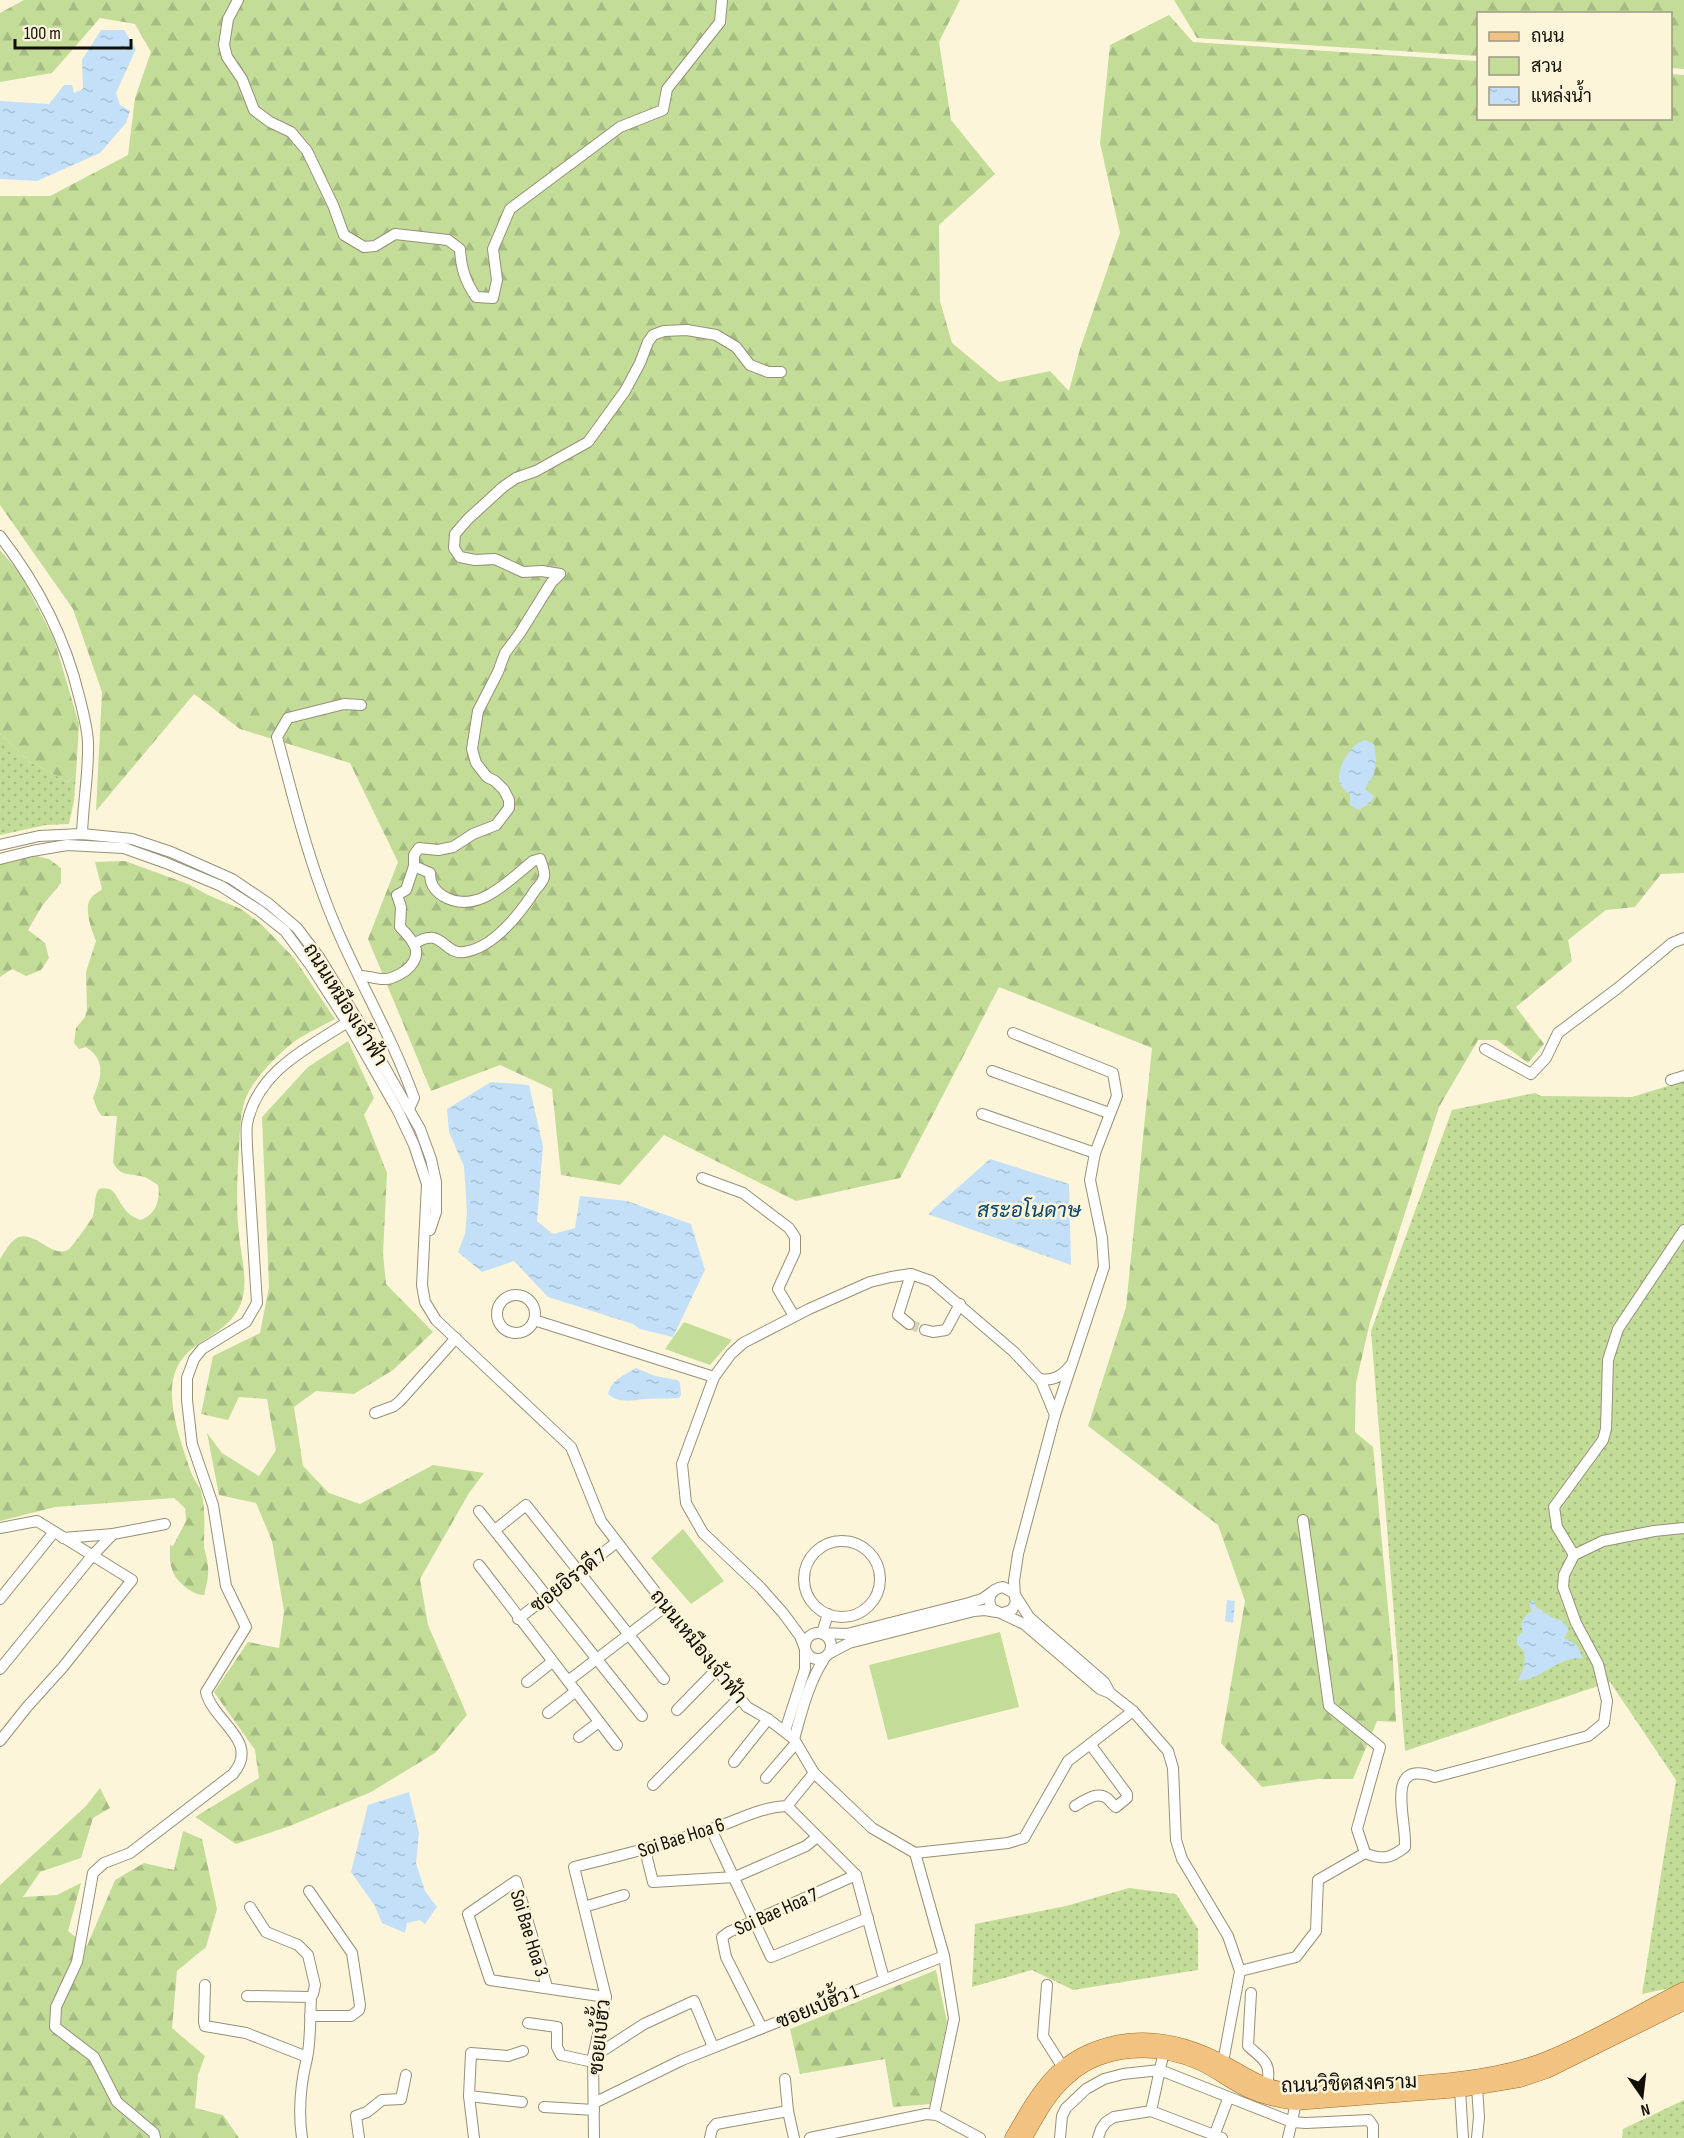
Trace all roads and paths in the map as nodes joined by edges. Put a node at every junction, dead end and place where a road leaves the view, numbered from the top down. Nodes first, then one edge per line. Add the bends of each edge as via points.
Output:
1 (238, 0) edge
2 (722, 0) edge
3 (782, 372) dead end
4 (0, 536) edge
5 (361, 705) dead end
6 (82, 834) junction
7 (0, 845) edge
8 (0, 859) edge
9 (414, 866) junction
10 (1684, 938) edge
11 (414, 944) junction
12 (359, 976) junction
13 (357, 1019) junction
14 (346, 1023) junction
15 (1012, 1033) dead end
16 (1485, 1049) dead end
17 (992, 1071) dead end
18 (1684, 1076) edge
19 (1671, 1080) dead end
20 (409, 1109) junction
21 (1109, 1113) junction
22 (982, 1114) dead end
23 (1095, 1153) junction
24 (702, 1178) dead end
25 (1684, 1230) edge
26 (424, 1250) junction
27 (911, 1274) junction
28 (960, 1304) junction
29 (794, 1316) junction
30 (534, 1320) dead end
31 (909, 1324) dead end
32 (925, 1330) tunnel mouth
33 (456, 1338) junction
34 (1071, 1365) junction
35 (714, 1377) junction
36 (1039, 1379) junction
37 (375, 1413) dead end
38 (1055, 1415) junction
39 (479, 1511) dead end
40 (1304, 1520) dead end
41 (165, 1524) dead end
42 (0, 1528) edge
43 (1684, 1528) edge
44 (495, 1530) junction
45 (113, 1534) junction
46 (59, 1535) junction
47 (617, 1542) junction
48 (1574, 1555) junction
49 (92, 1556) junction
50 (479, 1565) dead end
51 (579, 1572) junction
52 (994, 1590) junction
53 (1015, 1595) junction
54 (547, 1596) junction
55 (0, 1599) edge
56 (666, 1606) junction
57 (1001, 1613) junction
58 (828, 1614) junction
59 (518, 1618) junction
60 (822, 1634) junction
61 (629, 1635) junction
62 (805, 1649) junction
63 (827, 1656) junction
64 (597, 1659) junction
65 (552, 1662) junction
66 (0, 1669) edge
67 (717, 1669) junction
68 (664, 1679) dead end
69 (568, 1681) junction
70 (527, 1682) dead end
71 (576, 1691) junction
72 (1110, 1693) junction
73 (739, 1698) junction
74 (677, 1710) dead end
75 (1133, 1711) junction
76 (548, 1713) dead end
77 (642, 1716) dead end
78 (768, 1719) junction
79 (599, 1722) junction
80 (579, 1737) dead end
81 (792, 1738) junction
82 (0, 1741) edge
83 (1090, 1744) junction
84 (617, 1745) dead end
85 (734, 1762) dead end
86 (814, 1773) junction
87 (766, 1778) dead end
88 (653, 1785) dead end
89 (787, 1806) junction
90 (1075, 1806) dead end
91 (711, 1829) junction
92 (817, 1837) junction
93 (645, 1850) junction
94 (915, 1853) junction
95 (1365, 1853) junction
96 (574, 1867) joint
97 (856, 1875) junction
98 (735, 1877) junction
99 (309, 1891) dead end
100 (624, 1895) dead end
101 (250, 1907) dead end
102 (584, 1907) junction
103 (868, 1918) junction
104 (755, 1922) junction
105 (944, 1956) junction
106 (1240, 1971) junction
107 (884, 1979) junction
108 (205, 1985) dead end
109 (1047, 1985) dead end
110 (547, 1987) junction
111 (1684, 1989) edge
112 (1251, 1993) dead end
113 (247, 1996) dead end
114 (311, 1997) junction
115 (606, 1997) junction
116 (1684, 2003) edge
117 (310, 2016) junction
118 (528, 2024) dead end
119 (762, 2028) junction
120 (713, 2047) junction
121 (1164, 2050) junction
122 (523, 2051) dead end
123 (307, 2058) junction
124 (593, 2059) junction
125 (1062, 2066) junction
126 (1220, 2067) junction
127 (1160, 2070) junction
128 (406, 2075) dead end
129 (785, 2079) dead end
130 (1267, 2085) junction
131 (1477, 2087) junction
132 (1460, 2090) junction
133 (469, 2096) junction
134 (1228, 2098) junction
135 (522, 2102) dead end
136 (1296, 2103) junction
137 (544, 2107) dead end
138 (594, 2107) junction
139 (788, 2111) junction
140 (1151, 2111) junction
141 (934, 2114) junction
142 (1292, 2122) junction
143 (1218, 2137) edge
144 (155, 2138) edge
145 (302, 2138) edge
146 (358, 2138) edge
147 (474, 2138) edge
148 (594, 2138) edge
149 (710, 2138) edge
150 (794, 2138) edge
151 (810, 2138) edge
152 (980, 2138) edge
153 (1012, 2138) edge
154 (1025, 2138) edge
155 (1060, 2138) edge
156 (1098, 2138) edge
157 (1288, 2138) edge
158 (1373, 2138) edge
159 (1463, 2138) edge
160 (1477, 2138) edge

1 - 2 street via 228,19 224,45 227,57 242,79 254,110 291,132 307,151 345,235 364,247 375,246 395,234 448,240 460,249 461,266 476,297 493,298 497,280 493,249 510,209 620,127 663,110 667,89 720,22
3 - 9 street via 750,365 736,347 716,335 687,330 654,335 625,391 588,442 516,478 455,534 454,548 460,557 495,559 523,572 560,574 505,653 478,711 472,749 476,763 504,790 508,808 496,825 453,847 419,848
4 - 6 street via 45,606 71,665 88,739
5 - 12 street via 344,704 288,718 277,737 323,895
6 - 7 street, ถนนเหมืองเจ้าฟ้า via 39,836
6 - 13 street, ถนนเหมืองเจ้าฟ้า via 132,838 232,879 297,928 320,957
8 - 14 street, ถนนเหมืองเจ้าฟ้า via 67,845 124,848 221,886 285,932
9 - 11 street via 406,890 397,895 400,927
9 - 11 street via 430,873 435,890 458,903 495,893 533,861 540,859 544,877 518,915 477,948 453,951 431,937
10 - 16 street via 1672,943 1558,1033 1546,1058 1531,1074
11 - 12 street via 414,963 397,976 383,980
12 - 20 street via 404,1071 414,1098
13 - 14 street
13 - 20 street, ถนนเหมืองเจ้าฟ้า
14 - 26 street, ถนนเหมืองเจ้าฟ้า via 398,1111 428,1184
14 - 144 street via 283,1064 258,1096 248,1124 247,1147 257,1303 246,1322 202,1349 187,1378 192,1444 213,1505 226,1586 246,1627 206,1692 242,1746 242,1761 233,1774 140,1846 104,1863 93,1873 77,1962 56,2007 55,2027 94,2057 117,2102
15 - 21 street via 1113,1073 1117,1096
17 - 21 street
18 - 19 street
20 - 26 street, ถนนเหมืองเจ้าฟ้า via 420,1129 436,1182 435,1212
21 - 23 street
22 - 23 street
23 - 34 street via 1090,1180 1104,1267
24 - 29 street via 743,1193 795,1237 795,1252 778,1289
25 - 48 street via 1618,1329 1608,1360 1603,1440 1554,1507 1557,1527
26 - 33 street, ถนนเหมืองเจ้าฟ้า via 425,1302 436,1320
27 - 28 street via 931,1281
27 - 29 street via 870,1282
27 - 31 street via 897,1315
28 - 32 street via 946,1330
28 - 36 street
29 - 35 street via 743,1343
30 - 35 street
33 - 37 street via 400,1401
33 - 47 street, ถนนเหมืองเจ้าฟ้า via 571,1447 601,1521
34 - 36 street via 1057,1378
34 - 38 street
35 - 62 street via 682,1464 686,1503 703,1533 783,1613
36 - 38 street
38 - 53 street via 1022,1535 1015,1569
39 - 44 street
40 - 95 street via 1329,1706 1380,1747 1357,1829
41 - 45 street
42 - 46 street via 37,1521
43 - 48 street via 1603,1541
44 - 51 street via 526,1504
44 - 54 street
45 - 46 street
45 - 49 street
46 - 49 street
46 - 55 street
47 - 51 street, ซอยอิรวดี 7
47 - 56 street, ถนนเหมืองเจ้าฟ้า
48 - 95 street via 1563,1587 1576,1623 1598,1664 1607,1701 1604,1723 1588,1736 1436,1777 1414,1772 1401,1786 1405,1847 1379,1859
49 - 66 street
49 - 82 street via 132,1580
50 - 59 street
51 - 54 street, ซอยอิรวดี 7
51 - 61 street
52 - 53 street via 1003,1587
52 - 57 street via 989,1601 992,1609
52 - 60 street via 969,1603 847,1634
53 - 57 street via 1014,1606
53 - 72 street via 1029,1617 1104,1682
54 - 59 street, ซอยอิรวดี 7
54 - 64 street
56 - 61 street
56 - 67 street, ถนนเหมืองเจ้าฟ้า
57 - 63 street via 974,1611 849,1642
57 - 72 street via 1024,1624 1100,1689
58 - 58 street via 817,1608 807,1593 806,1569 811,1558 825,1546 855,1544 876,1562 876,1594 856,1614
58 - 60 street
59 - 65 street
60 - 62 street via 810,1636
60 - 63 street via 830,1639
61 - 64 street
61 - 68 street
62 - 63 street via 811,1658
62 - 81 street
63 - 81 street via 815,1673
64 - 69 street
64 - 77 street
65 - 69 street
65 - 70 street
67 - 73 street, ถนนเหมืองเจ้าฟ้า
67 - 74 street
69 - 71 street
71 - 76 street
71 - 79 street
72 - 75 street
73 - 78 street, ถนนเหมืองเจ้าฟ้า
73 - 88 street
75 - 83 street
75 - 106 street via 1168,1751 1173,1768 1176,1840 1182,1859 1228,1936
78 - 81 street, ถนนเหมืองเจ้าฟ้า
78 - 85 street
79 - 80 street
79 - 84 street
81 - 86 street, ถนนเหมืองเจ้าฟ้า
81 - 87 street
83 - 90 street via 1127,1798 1116,1807 1097,1795
83 - 94 street via 1068,1761 1024,1838
86 - 89 street
86 - 94 street, ถนนเหมืองเจ้าฟ้า via 872,1828
89 - 91 street, Soi Bae Hoa 6 via 771,1807
89 - 92 street
91 - 93 street, Soi Bae Hoa 6
91 - 98 street
92 - 97 street
92 - 98 street via 806,1846
93 - 96 street, Soi Bae Hoa 6
93 - 98 street via 654,1882
94 - 105 street
95 - 106 street via 1318,1880 1316,1931 1296,1957
96 - 102 street, ซอยเบ้ฮั้ว
97 - 103 street
97 - 104 street, Soi Bae Hoa 7
98 - 104 street
99 - 117 street via 352,1953 360,2005 351,2016
100 - 102 street
101 - 114 street via 266,1932 298,1945 308,1955 315,1986
102 - 115 street, ซอยเบ้ฮั้ว
103 - 104 street via 771,1957
103 - 107 street
104 - 119 street, Soi Bae Hoa 7 via 722,1937 726,1957
105 - 107 street, ซอยเบ้ฮั้ว 1
105 - 141 street via 954,2019
106 - 126 street
107 - 119 street, ซอยเบ้ฮั้ว 1
108 - 123 street via 205,2026 246,2033
109 - 125 street via 1043,2036
110 - 110 street, Soi Bae Hoa 3 via 490,1980 468,1914 516,1881
110 - 115 street, Soi Bae Hoa 3
111 - 130 main road, ถนนวิชิตสงคราม via 1563,2052 1518,2068 1382,2085 1281,2089
112 - 130 street via 1248,2046 1266,2062 1270,2073
113 - 114 street
114 - 117 street
115 - 124 street, ซอยเบ้ฮั้ว
116 - 131 main road, ถนนวิชิตสงคราม via 1547,2071
117 - 123 street
118 - 124 street via 557,2027 561,2055
119 - 120 street, ซอยเบ้ฮั้ว 1
120 - 124 street via 694,2001 644,2024
120 - 138 street, ซอยเบ้ฮั้ว 1
121 - 126 main road, ถนนวิชิตสงคราม
121 - 127 street
121 - 154 main road, ถนนวิชิตสงคราม via 1112,2054 1069,2076 1040,2110
122 - 133 street via 508,2056 471,2053
123 - 145 street via 300,2084
124 - 138 street, ซอยเบ้ฮั้ว
125 - 126 main road, ถนนวิชิตสงคราม via 1102,2046 1164,2040 1181,2044
125 - 153 main road, ถนนวิชิตสงคราม via 1047,2082
126 - 130 main road, ถนนวิชิตสงคราม
126 - 136 main road, ถนนวิชิตสงคราม via 1251,2092
127 - 134 street
127 - 140 street
127 - 155 street via 1113,2076 1086,2089 1066,2108
128 - 146 street via 401,2099 382,2100 356,2116
129 - 139 street
131 - 132 main road, ถนนวิชิตสงคราม
131 - 160 street
132 - 136 main road, ถนนวิชิตสงคราม
132 - 159 street
133 - 135 street
133 - 147 street
134 - 142 street
134 - 143 street
136 - 142 street
137 - 138 street
138 - 148 street, ซอยเบ้ฮั้ว
139 - 149 street via 716,2124
139 - 150 street
140 - 143 street
140 - 156 street via 1114,2117 1106,2122
141 - 151 street
141 - 152 street
142 - 157 street
142 - 158 street via 1369,2120

